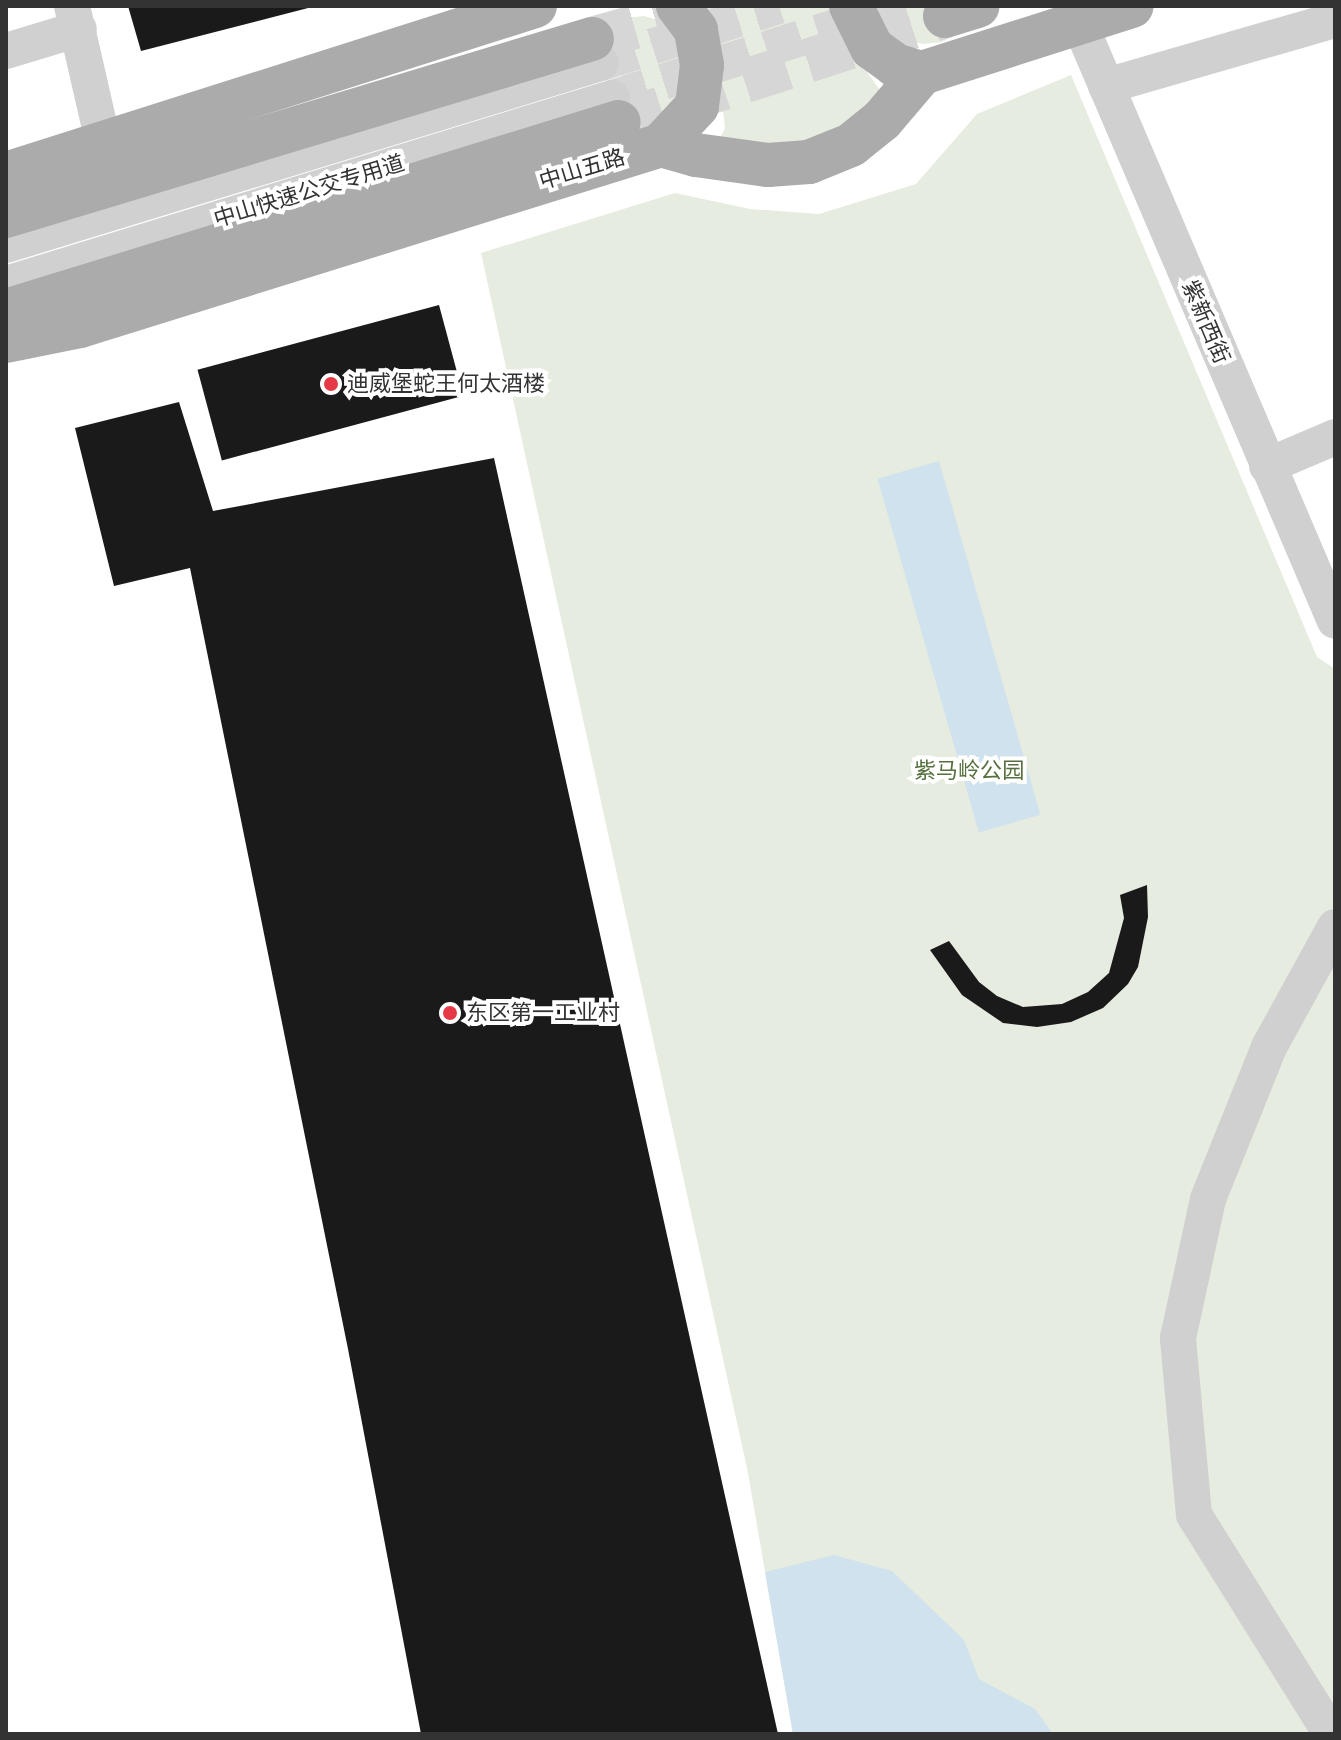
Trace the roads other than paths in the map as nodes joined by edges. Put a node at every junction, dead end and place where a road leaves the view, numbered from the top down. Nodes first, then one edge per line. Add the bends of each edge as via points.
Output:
1 (535, 6) edge
2 (678, 6) edge
3 (851, 6) edge
4 (1132, 6) edge
5 (75, 18) edge
6 (1335, 20) edge
7 (1079, 22) junction
8 (6, 51) edge
9 (596, 51) joint
10 (922, 73) junction
11 (1106, 86) junction
12 (616, 110) joint
13 (103, 141) junction
14 (661, 145) junction
15 (6, 174) edge
16 (6, 216) edge
17 (6, 245) edge
18 (6, 284) edge
19 (6, 311) edge
20 (6, 341) edge
21 (1335, 437) edge
22 (1267, 466) junction
23 (1335, 621) edge
24 (1335, 927) edge
25 (1331, 1734) edge

1 - 13 main road
2 - 14 main road via 696,30 702,65 697,106
3 - 10 main road via 872,48 895,65
4 - 7 main road
5 - 8 street
5 - 13 street
6 - 11 street
7 - 10 main road
7 - 11 street, 紫新西街
9 - 16 main road
9 - 17 street, 中山快速公交专用道
10 - 14 main road via 882,120 851,145 809,162 768,165
11 - 22 street, 紫新西街
12 - 18 street, 中山快速公交专用道
12 - 19 main road, 中山五路
13 - 15 main road
14 - 20 main road, 中山五路 via 80,326
21 - 22 street
22 - 23 street, 紫新西街
24 - 25 street via 1269,1047 1208,1199 1178,1338 1194,1515

